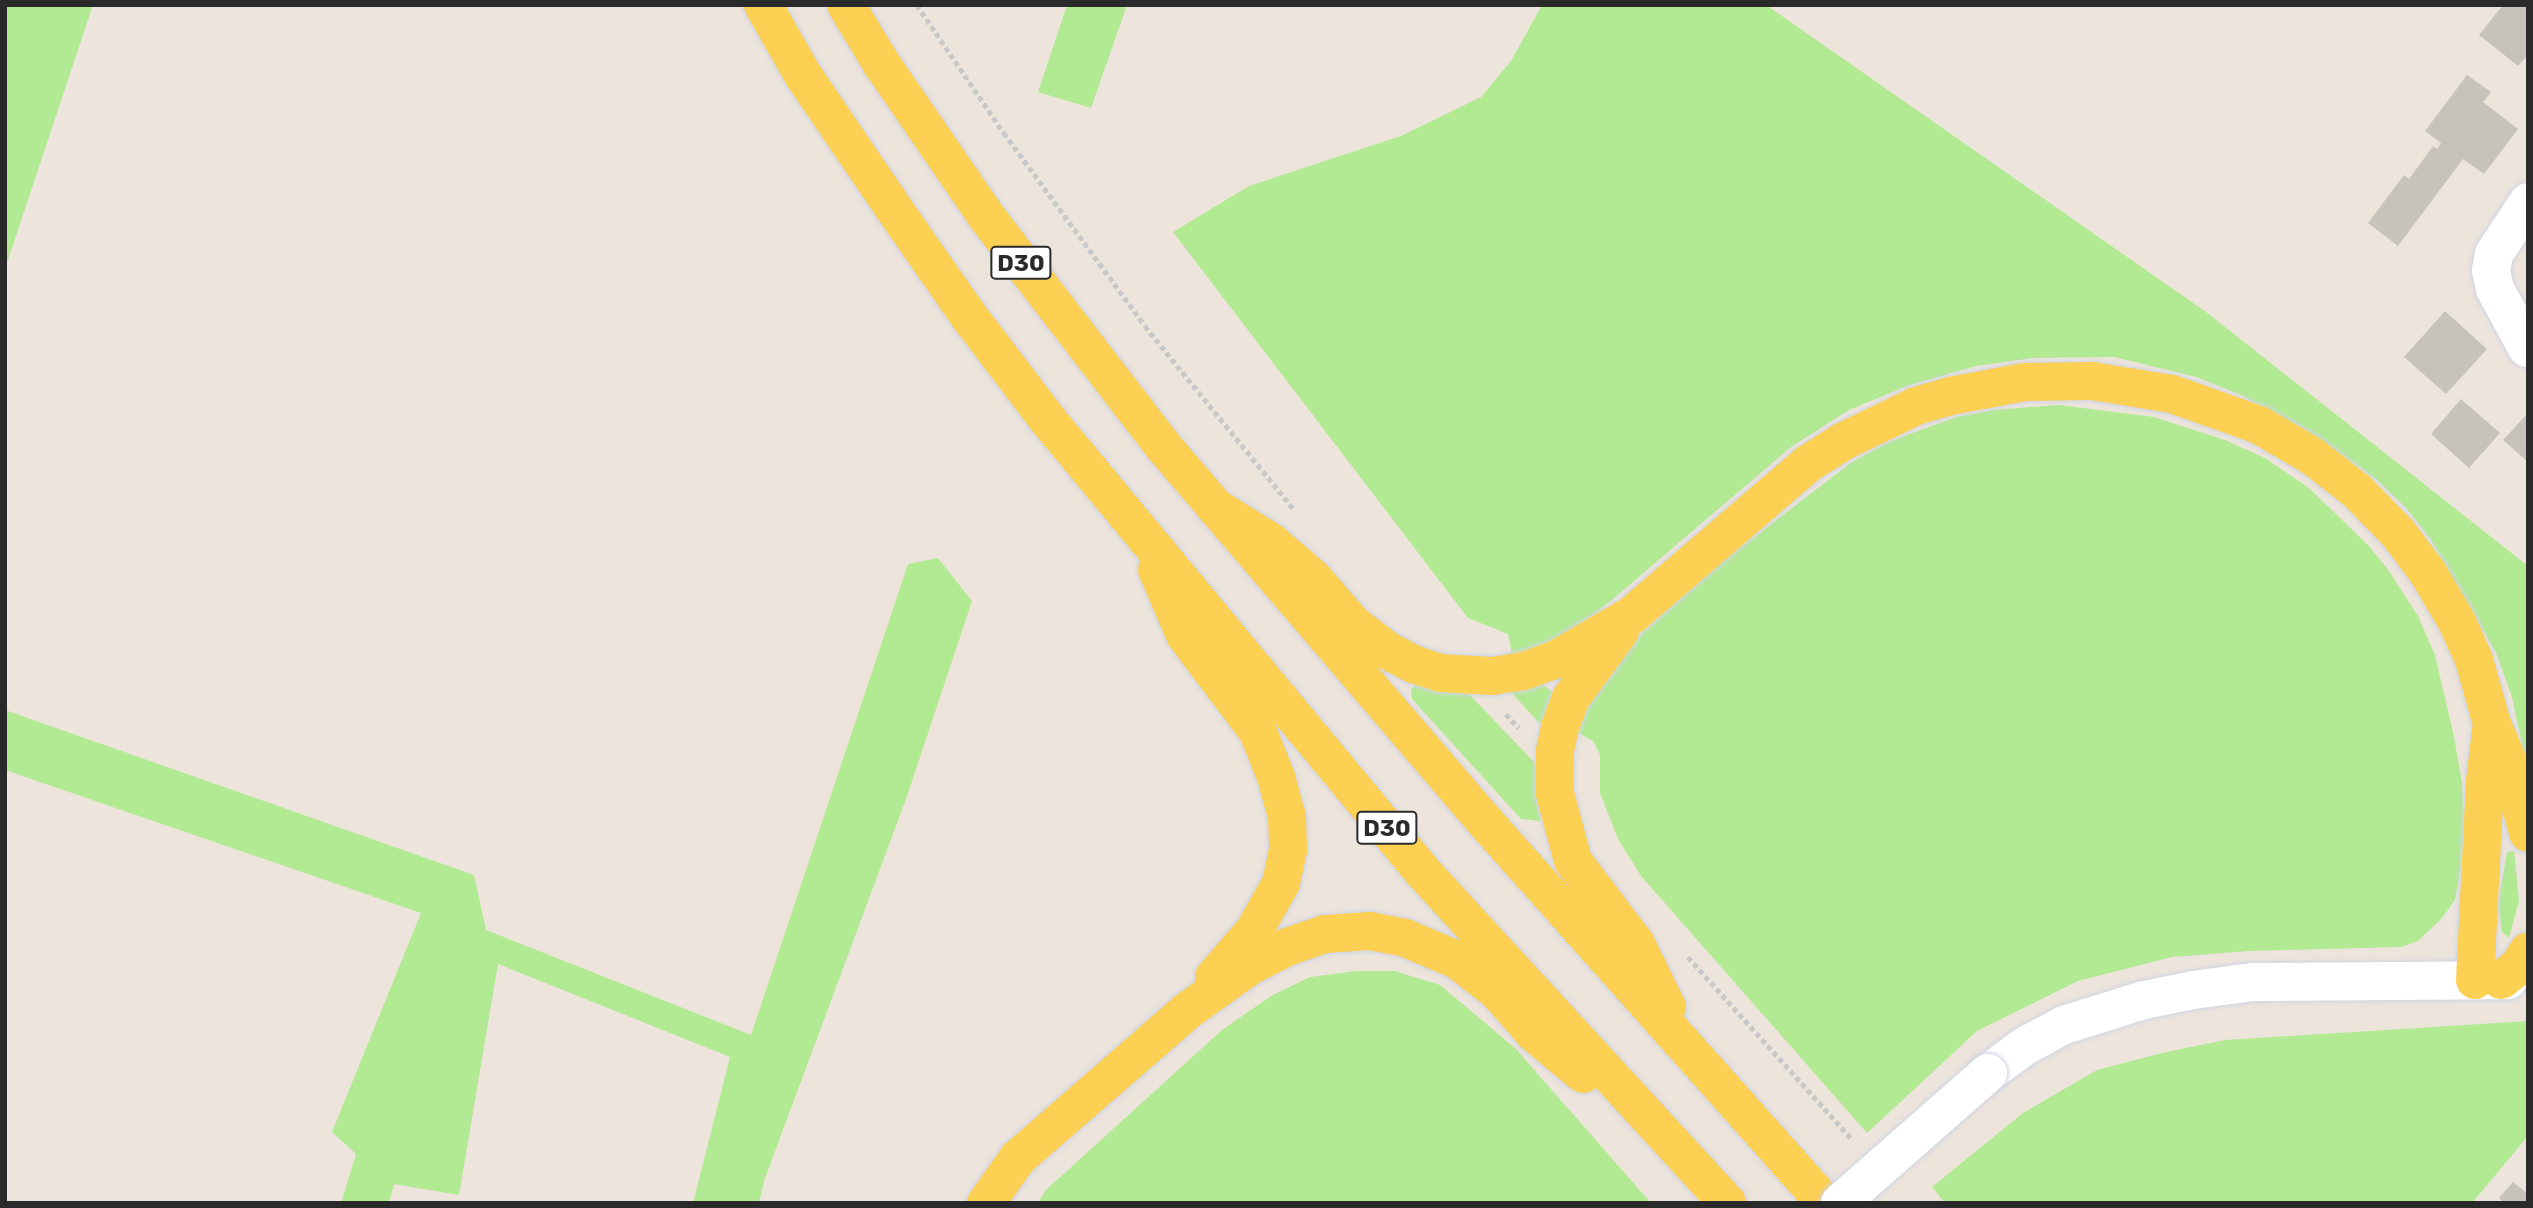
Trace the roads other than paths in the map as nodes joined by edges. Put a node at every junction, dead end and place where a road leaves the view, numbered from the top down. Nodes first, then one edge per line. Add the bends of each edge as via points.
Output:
1 (763, 5) edge
2 (846, 5) edge
3 (2528, 202) edge
4 (2527, 348) edge
5 (1215, 507) junction
6 (1146, 538) junction
7 (1632, 615) junction
8 (2492, 724) junction
9 (2528, 833) edge
10 (2528, 951) edge
11 (2501, 980) edge
12 (1187, 1011) junction
13 (1677, 1037) junction
14 (1640, 1105) junction
15 (986, 1203) edge
16 (1727, 1203) edge
17 (1825, 1203) edge
18 (1840, 1203) edge

1 - 6 main road, D30 via 803,75 968,315
2 - 5 main road, D30 via 989,220 1095,361
3 - 4 street via 2494,254 2491,270 2495,289
5 - 7 main road via 1271,542 1313,578 1353,624 1388,651 1441,673 1492,676 1524,671 1555,660
5 - 13 main road, D30
6 - 12 main road via 1185,635 1258,732 1287,817 1288,850 1271,901 1254,931
6 - 14 main road, D30 via 1423,872
7 - 8 main road via 1810,463 1880,422 1950,396 2025,382 2125,385 2172,394 2259,425 2312,456 2357,491 2413,553 2457,622 2474,660
7 - 13 main road via 1572,698 1555,751 1554,790 1573,861 1636,944 1658,985
8 - 9 main road via 2511,769
8 - 11 main road via 2485,781
10 - 11 main road via 2519,966
11 - 18 street, bridge via 2253,982 2144,1000 2064,1025 1987,1073
12 - 14 main road via 1250,966 1325,934 1370,931 1405,938 1468,968 1578,1071
12 - 15 main road via 1018,1158
13 - 17 main road, D30
14 - 16 main road, D30

